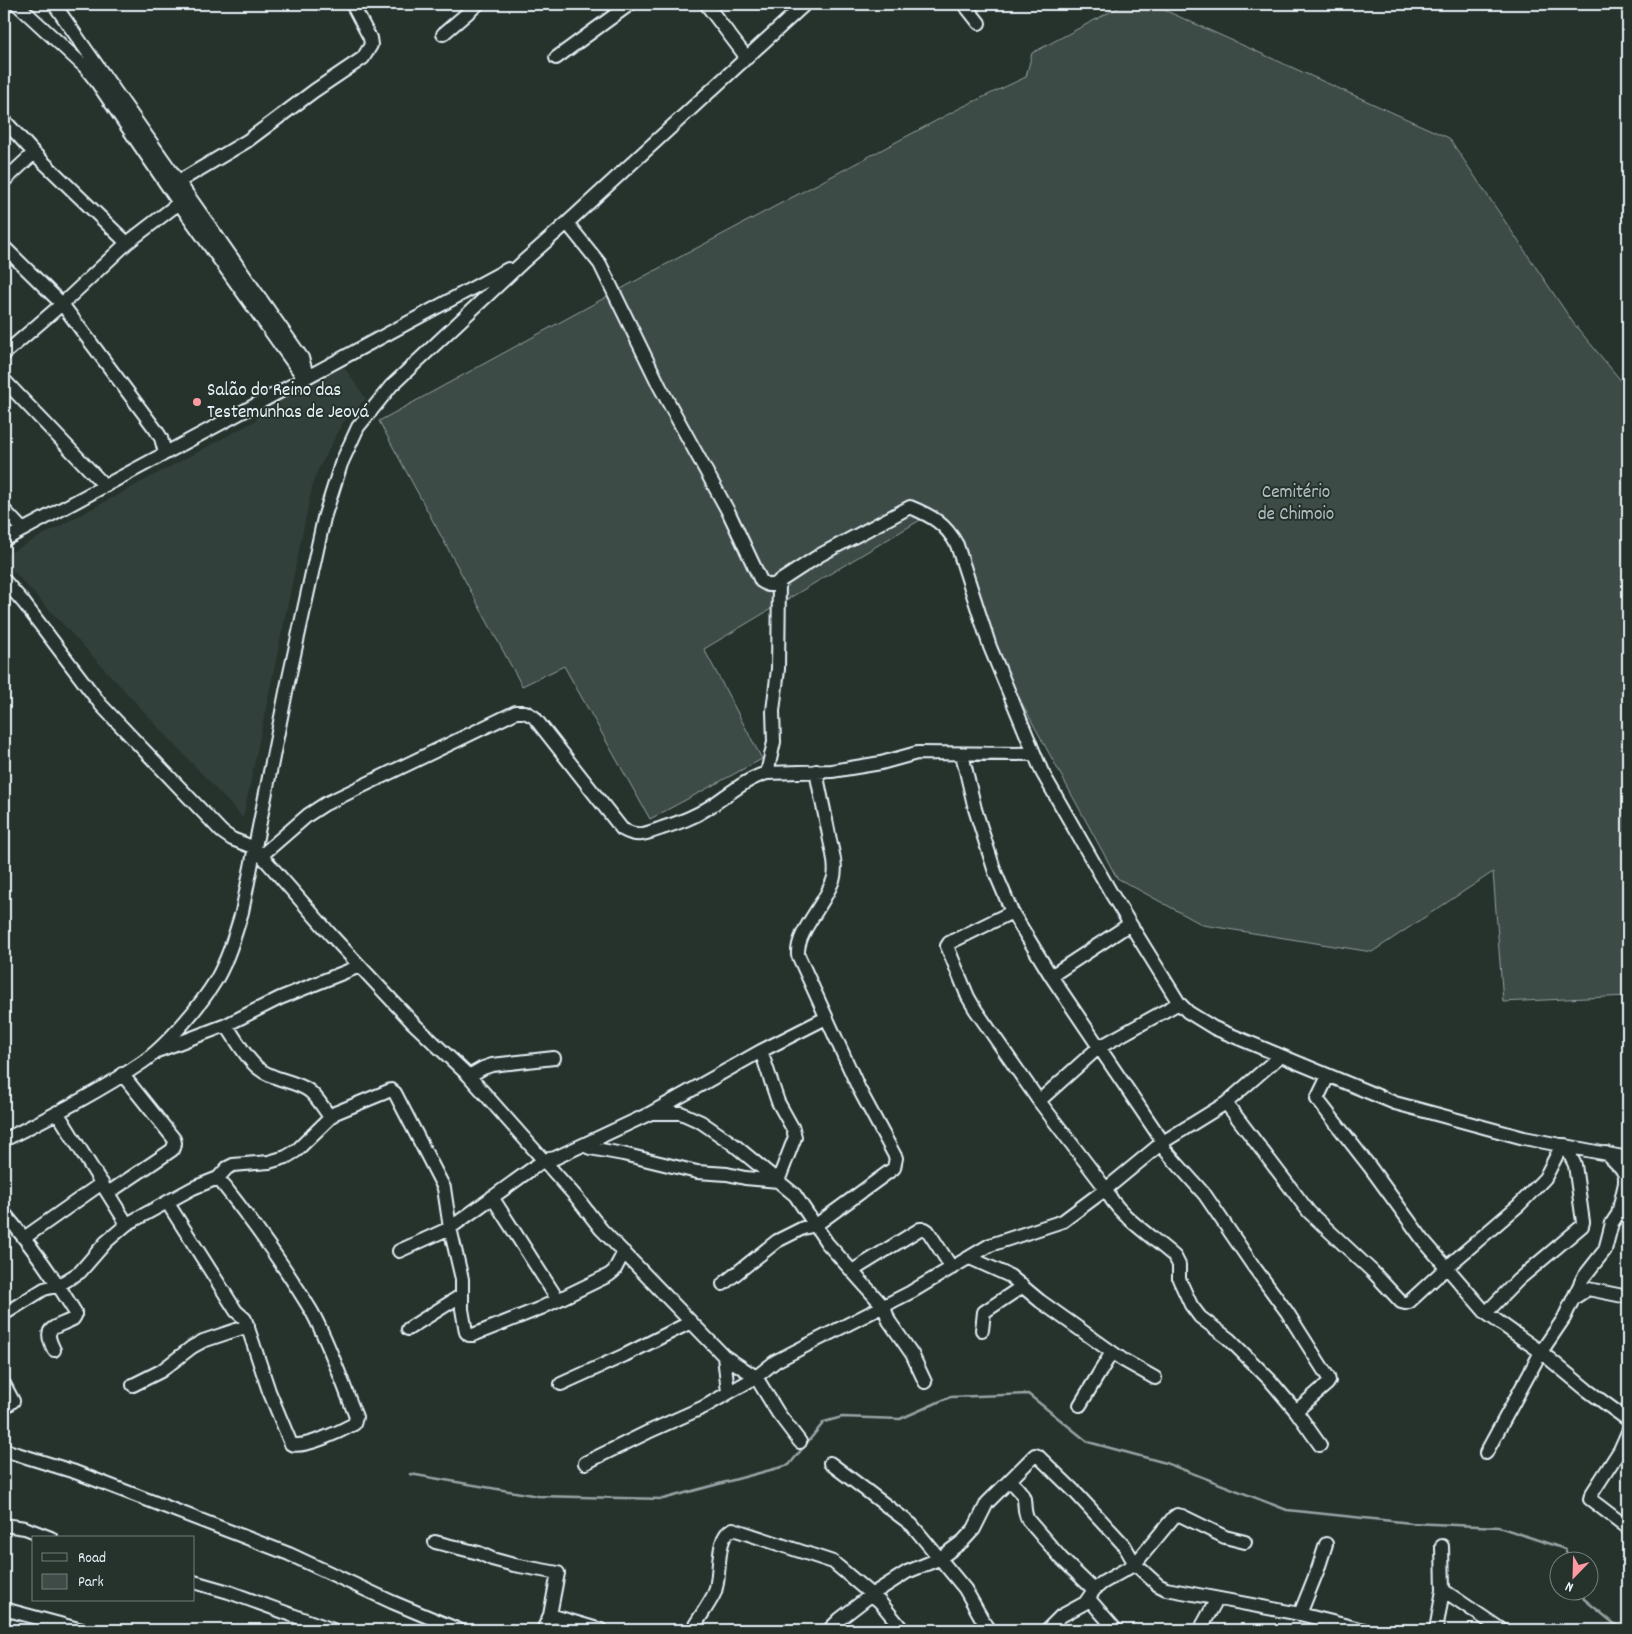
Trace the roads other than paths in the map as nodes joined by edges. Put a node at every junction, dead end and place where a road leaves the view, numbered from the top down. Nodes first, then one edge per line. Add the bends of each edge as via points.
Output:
1 (7, 4) edge
2 (17, 4) edge
3 (54, 4) edge
4 (352, 4) edge
5 (478, 4) edge
6 (630, 4) edge
7 (706, 4) edge
8 (805, 4) edge
9 (964, 4) edge
10 (4, 7) edge
11 (979, 23) dead end
12 (443, 34) dead end
13 (556, 58) dead end
14 (747, 58) junction
15 (4, 120) edge
16 (34, 153) junction
17 (4, 181) edge
18 (178, 182) junction
19 (179, 203) junction
20 (567, 223) junction
21 (127, 243) junction
22 (4, 247) edge
23 (524, 261) junction
24 (62, 304) junction
25 (4, 354) edge
26 (303, 376) junction
27 (4, 380) edge
28 (165, 453) junction
29 (105, 486) junction
30 (4, 510) edge
31 (23, 530) junction
32 (4, 540) edge
33 (4, 580) edge
34 (779, 581) junction
35 (962, 754) junction
36 (1034, 754) junction
37 (816, 771) junction
38 (768, 773) junction
39 (258, 852) junction
40 (1012, 912) junction
41 (1130, 924) junction
42 (360, 966) junction
43 (1051, 976) junction
44 (1179, 1003) junction
45 (826, 1018) junction
46 (226, 1025) junction
47 (1098, 1048) junction
48 (155, 1052) junction
49 (760, 1052) junction
50 (1280, 1056) junction
51 (554, 1058) dead end
52 (122, 1074) junction
53 (469, 1076) junction
54 (1328, 1076) junction
55 (1039, 1101) junction
56 (1226, 1102) junction
57 (57, 1112) junction
58 (649, 1114) junction
59 (330, 1117) junction
60 (4, 1140) edge
61 (1163, 1142) junction
62 (584, 1145) junction
63 (1563, 1145) junction
64 (1606, 1153) junction
65 (1628, 1158) edge
66 (544, 1160) junction
67 (218, 1178) junction
68 (778, 1181) junction
69 (105, 1188) junction
70 (1106, 1189) junction
71 (492, 1197) junction
72 (167, 1202) junction
73 (4, 1213) edge
74 (127, 1224) junction
75 (816, 1225) junction
76 (450, 1228) junction
77 (24, 1238) junction
78 (399, 1251) dead end
79 (624, 1252) junction
80 (970, 1258) junction
81 (952, 1268) junction
82 (1446, 1268) junction
83 (852, 1271) junction
84 (724, 1284) dead end
85 (59, 1285) junction
86 (1024, 1286) junction
87 (462, 1295) junction
88 (1628, 1298) edge
89 (1573, 1299) junction
90 (558, 1300) junction
91 (884, 1307) junction
92 (1486, 1313) junction
93 (4, 1314) edge
94 (691, 1322) junction
95 (248, 1326) junction
96 (408, 1329) dead end
97 (982, 1330) dead end
98 (54, 1350) dead end
99 (1112, 1352) junction
100 (1541, 1352) junction
101 (724, 1356) junction
102 (756, 1377) junction
103 (1155, 1378) dead end
104 (925, 1382) dead end
105 (4, 1384) edge
106 (561, 1384) dead end
107 (133, 1385) dead end
108 (728, 1392) junction
109 (1080, 1406) dead end
110 (4, 1408) edge
111 (1296, 1411) junction
112 (1628, 1420) edge
113 (1628, 1432) edge
114 (800, 1442) dead end
115 (1320, 1445) dead end
116 (4, 1450) edge
117 (1624, 1452) edge
118 (1486, 1453) dead end
119 (585, 1463) dead end
120 (830, 1463) dead end
121 (1010, 1481) junction
122 (4, 1525) edge
123 (1628, 1528) edge
124 (46, 1536) edge
125 (435, 1542) dead end
126 (1245, 1542) dead end
127 (1326, 1544) dead end
128 (1442, 1546) dead end
129 (939, 1559) junction
130 (1135, 1564) junction
131 (195, 1582) edge
132 (1443, 1590) junction
133 (872, 1595) junction
134 (1092, 1595) junction
135 (1217, 1599) junction
136 (4, 1609) edge
137 (1300, 1614) junction
138 (550, 1615) junction
139 (82, 1630) edge
140 (333, 1630) edge
141 (459, 1630) edge
142 (543, 1630) edge
143 (602, 1630) edge
144 (692, 1630) edge
145 (831, 1630) edge
146 (903, 1630) edge
147 (990, 1630) edge
148 (1047, 1630) edge
149 (1116, 1630) edge
150 (1200, 1630) edge
151 (1364, 1630) edge
152 (1436, 1630) edge
153 (1502, 1630) edge

1 - 10 street
2 - 19 street via 85,67
3 - 18 street
4 - 18 street via 370,38 371,45 363,58 246,141
5 - 12 street
6 - 13 street
7 - 14 street
8 - 14 street
9 - 11 street
14 - 20 street
15 - 16 street
16 - 17 street
16 - 21 street
18 - 26 street via 302,358
19 - 21 street
19 - 26 street
20 - 23 street
20 - 34 street via 600,264 660,386 730,513 761,581 768,585
21 - 24 street
22 - 24 street
23 - 26 street
23 - 39 street via 391,386 362,421 347,447 324,518 287,687
24 - 25 street
24 - 28 street via 156,430
26 - 28 street
27 - 29 street
28 - 29 street
29 - 31 street
30 - 31 street
31 - 32 street
33 - 39 street via 100,705 222,832
34 - 36 street via 820,555 910,508 936,519 952,534 958,545 990,647
34 - 38 street via 774,742
35 - 36 street
35 - 37 street via 917,753 865,766
35 - 40 street via 995,872
36 - 41 street
37 - 38 street
37 - 45 street via 834,876 824,901 800,939 798,955
38 - 39 street via 759,775 689,819 642,835 631,834 622,829 534,717 516,712 326,804
39 - 42 street
39 - 48 street via 232,943 216,980
40 - 43 street
40 - 55 street via 949,943 947,950 968,997
41 - 43 street
41 - 44 street
42 - 46 street via 280,998
42 - 53 street
43 - 47 street
44 - 47 street
44 - 50 street via 1214,1028
45 - 49 street
45 - 75 street via 896,1162 890,1171
46 - 48 street
46 - 59 street via 258,1068 307,1090
47 - 55 street
47 - 61 street
48 - 52 street
49 - 58 street
49 - 68 street via 778,1102 795,1136
50 - 54 street
50 - 56 street
51 - 53 street via 492,1065
52 - 57 street
52 - 69 street via 175,1143 172,1150
53 - 66 street
54 - 63 street via 1395,1103
54 - 82 street via 1317,1100
55 - 70 street
56 - 61 street
56 - 82 street via 1309,1212 1401,1302 1409,1302
57 - 60 street
57 - 69 street
58 - 62 street
58 - 68 street via 672,1112 690,1116 733,1144
59 - 67 street via 286,1157 233,1165
59 - 76 street via 391,1090 396,1093 444,1188
61 - 70 street
61 - 111 street via 1165,1150 1205,1195 1288,1312 1328,1377 1327,1384
62 - 66 street
62 - 68 street via 697,1172
63 - 64 street
63 - 82 street via 1545,1178
63 - 92 street via 1575,1165 1582,1226 1518,1280
64 - 65 street
64 - 89 street via 1621,1168 1626,1183 1605,1250
66 - 71 street
66 - 79 street
67 - 72 street
67 - 95 street via 251,1220 312,1313 356,1417 354,1424 330,1437 291,1444 269,1391
68 - 75 street via 802,1202
69 - 74 street
69 - 77 street
70 - 80 street via 1063,1221 1003,1240
70 - 111 street via 1133,1223 1175,1258 1179,1265 1179,1279 1200,1317 1249,1359
71 - 76 street
71 - 90 street
72 - 74 street
72 - 95 street
73 - 77 street
74 - 85 street via 80,1272
75 - 83 street
75 - 84 street via 777,1241
76 - 78 street
76 - 87 street via 462,1279
77 - 85 street
79 - 90 street via 609,1275
79 - 94 street
80 - 81 street
80 - 86 street
81 - 83 street via 925,1228
81 - 91 street
82 - 92 street
83 - 91 street
85 - 93 street via 44,1288
85 - 98 street via 76,1316 50,1330 48,1338
86 - 97 street via 984,1312
86 - 99 street
87 - 90 street via 469,1335
87 - 96 street
88 - 89 street via 1588,1289
89 - 100 street
91 - 102 street via 776,1361
91 - 104 street
92 - 100 street
94 - 101 street
94 - 106 street
95 - 107 street via 203,1341 161,1371
99 - 103 street
99 - 109 street
100 - 112 street
100 - 118 street
101 - 102 street
101 - 108 street
102 - 108 street
102 - 114 street
105 - 110 street via 12,1401
108 - 119 street via 704,1407
111 - 115 street
113 - 117 street
116 - 141 street via 75,1472 289,1554
117 - 123 street via 1590,1499
120 - 129 street via 912,1524
121 - 129 street via 988,1503 974,1529
121 - 130 street via 1030,1458 1038,1456 1124,1545
121 - 134 street via 1024,1498 1028,1520
122 - 124 street via 26,1528
125 - 138 street via 514,1565 558,1573
126 - 130 street via 1177,1516
127 - 137 street
128 - 132 street
129 - 133 street via 907,1572
129 - 147 street via 965,1589
130 - 134 street via 1102,1583
130 - 135 street via 1166,1589
131 - 140 street
132 - 152 street
132 - 153 street
133 - 144 street via 833,1562 733,1529 722,1544 715,1593
133 - 145 street
133 - 146 street
134 - 148 street
134 - 149 street
135 - 137 street
135 - 150 street
136 - 139 street
137 - 151 street
138 - 142 street
138 - 143 street

